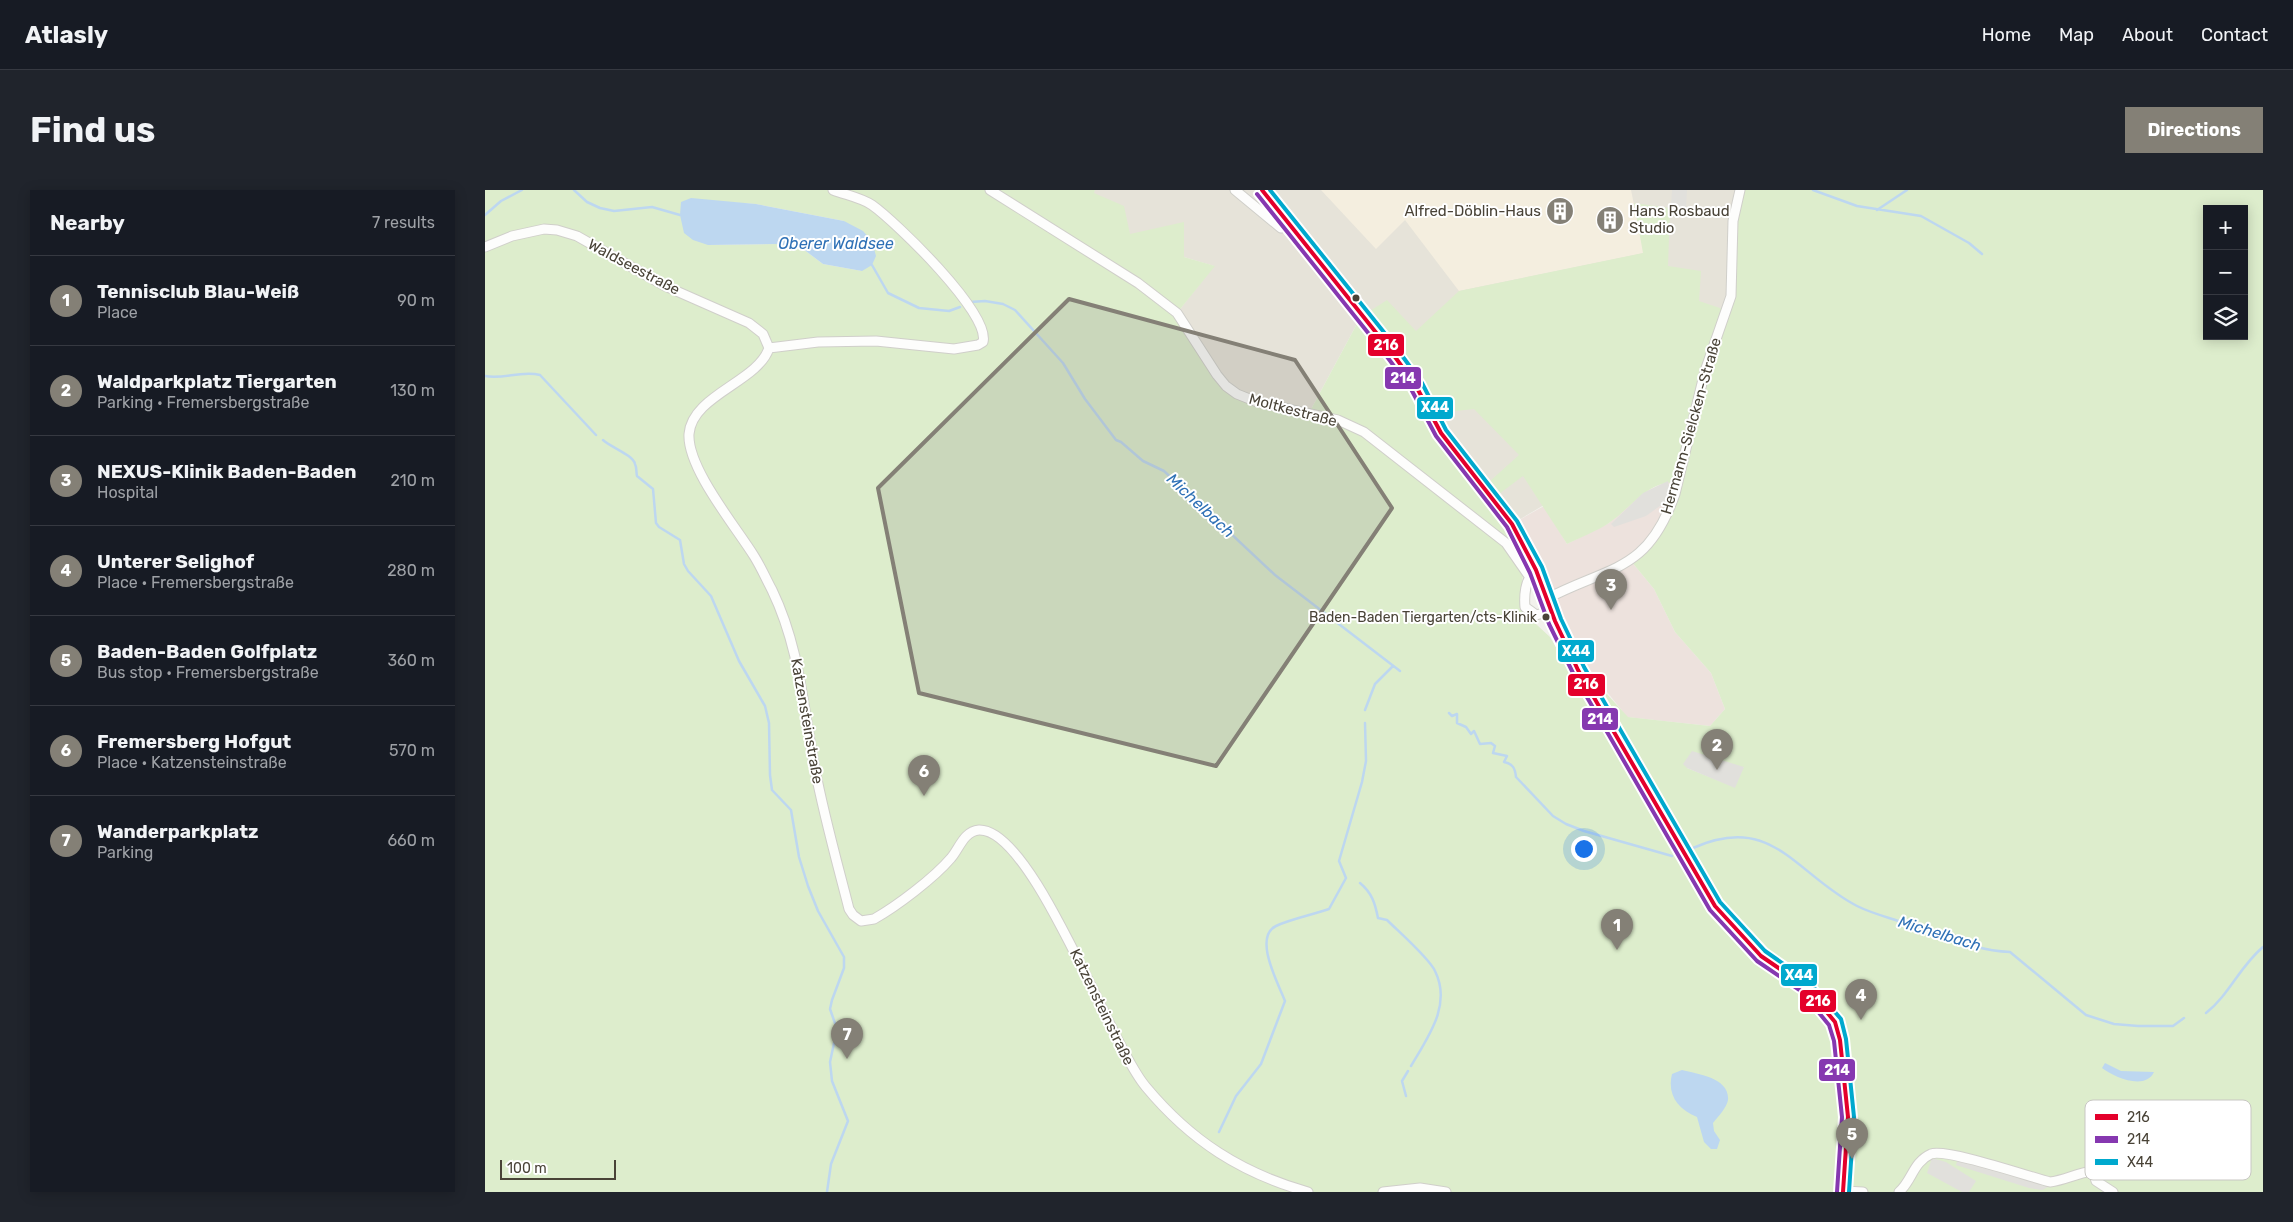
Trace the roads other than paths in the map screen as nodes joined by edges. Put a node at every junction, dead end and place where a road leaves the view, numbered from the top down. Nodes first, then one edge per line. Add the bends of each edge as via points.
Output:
1 (833, 190) edge
2 (990, 190) edge
3 (1235, 190) edge
4 (1262, 190) edge
5 (1740, 190) edge
6 (1289, 226) junction
7 (485, 247) edge
8 (769, 348) junction
9 (1533, 573) junction
10 (1546, 599) junction
11 (1551, 611) junction
12 (2085, 1173) edge
13 (2095, 1180) edge
14 (1843, 1191) edge
15 (1308, 1192) edge
16 (1383, 1192) edge
17 (1446, 1192) edge
18 (1863, 1192) edge
19 (1899, 1192) edge
20 (2113, 1192) edge

1 - 8 street via 871,204 917,247 966,301 982,331 983,342 953,349 876,341 818,342
2 - 9 street, Moltkestraße via 1138,283 1177,313 1217,375 1237,394 1257,402 1338,420 1364,432 1506,543
3 - 6 street via 1281,228
4 - 6 main road
5 - 10 street, Hermann-Sielcken-Straße via 1733,221 1731,296 1710,355 1675,494 1666,517 1647,547 1631,561
6 - 9 main road via 1406,371 1441,433 1512,524
7 - 8 street, Waldseestraße via 512,236 544,229 577,236 659,283 749,323 763,334
8 - 15 street, Katzensteinstraße via 757,364 697,414 689,440 698,468 756,558 792,640 817,777 853,915 861,921 874,919 940,869 952,858 967,834 979,830 994,834 1017,855 1063,929 1131,1067 1146,1088 1203,1144 1260,1175
9 - 10 main road
9 - 11 street via 1525,596 1525,607 1536,615
10 - 11 main road
11 - 14 main road via 1579,670 1715,906 1761,956 1805,986 1835,1022 1848,1117
12 - 19 street via 2051,1182 1954,1155 1935,1153 1917,1164
13 - 20 street
14 - 18 street
16 - 17 street via 1420,1188

